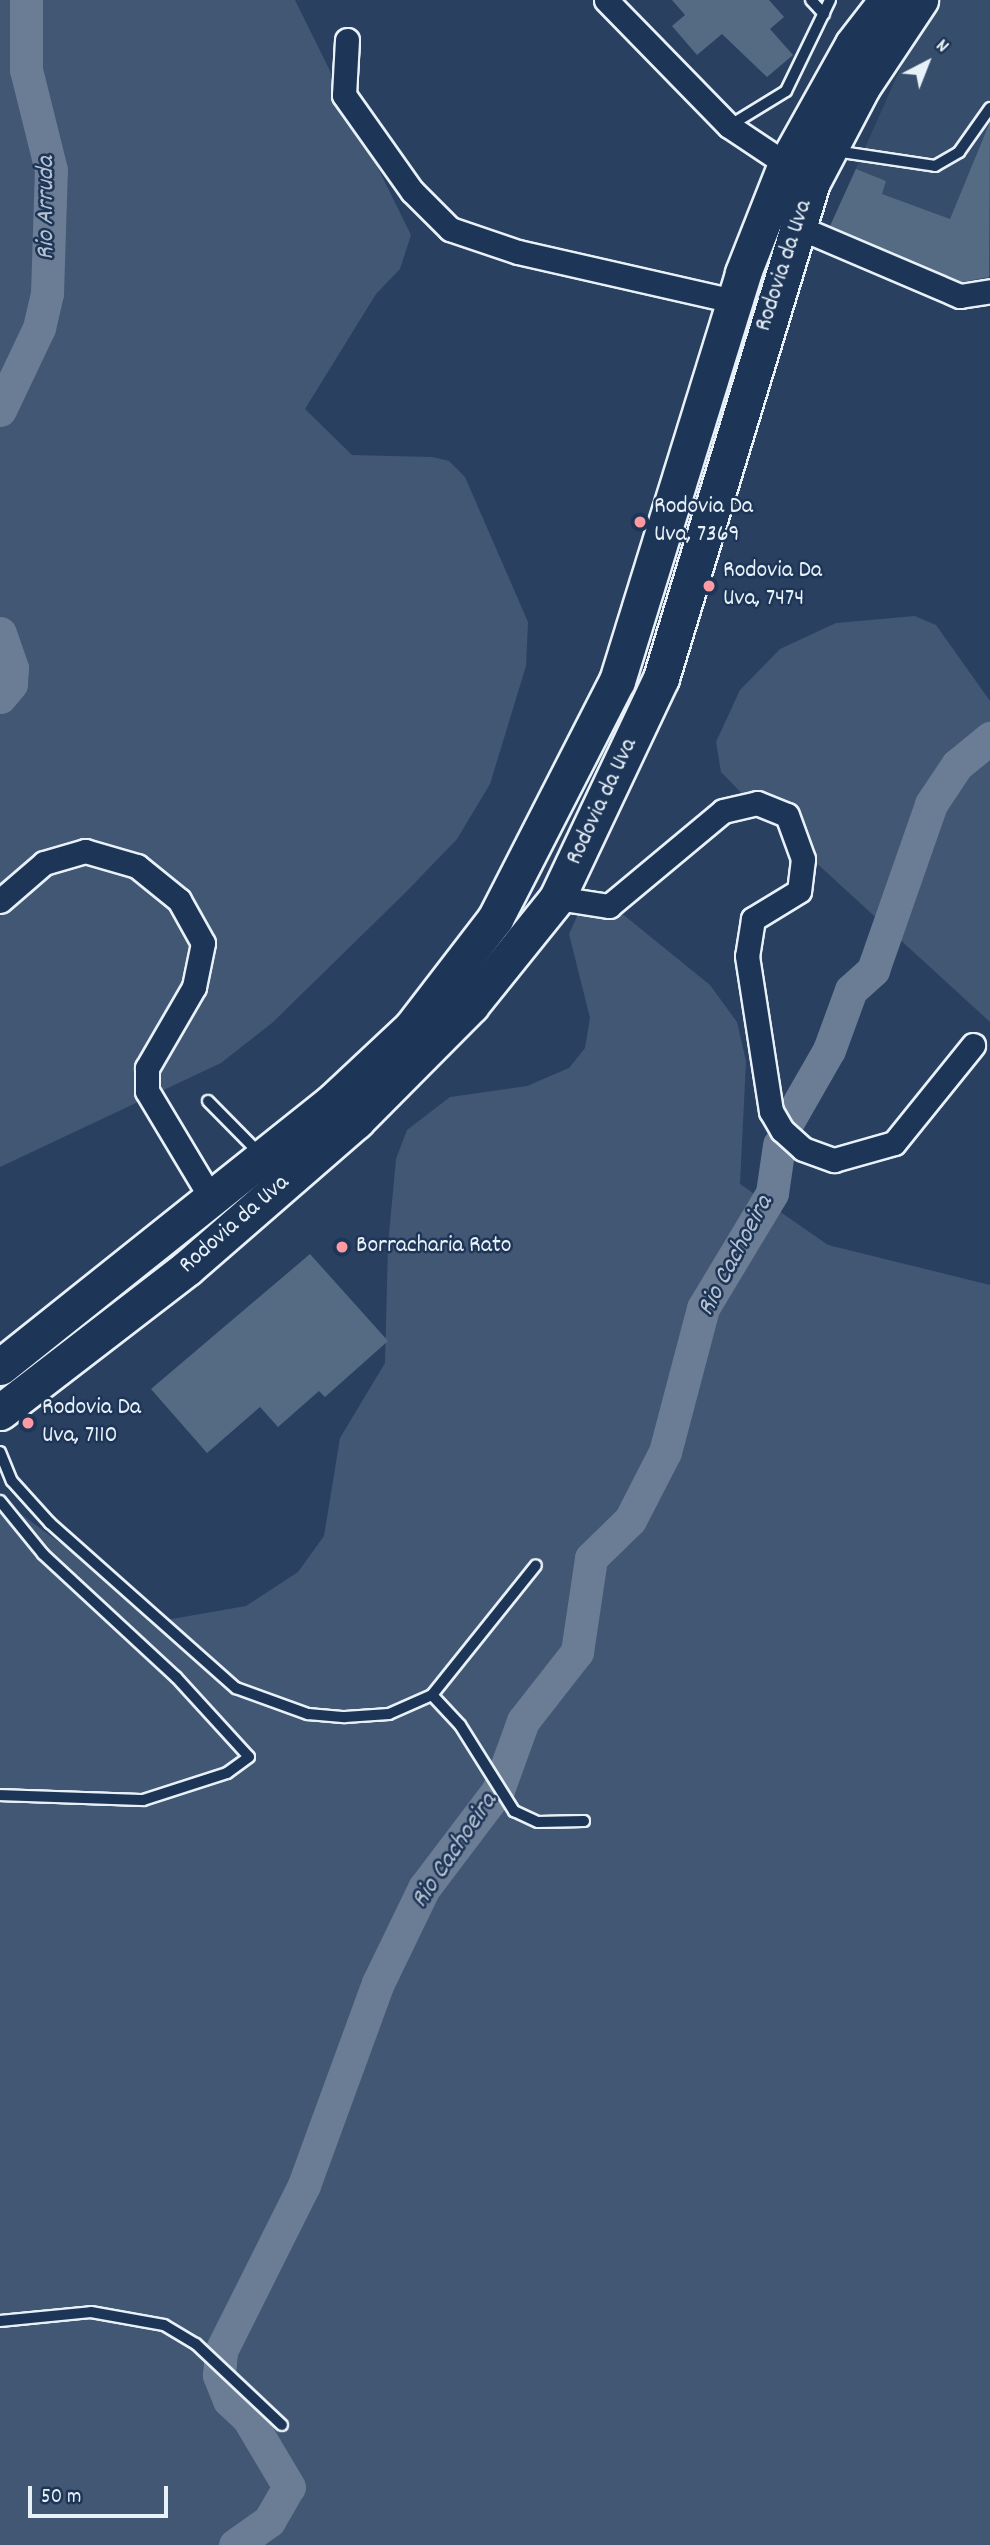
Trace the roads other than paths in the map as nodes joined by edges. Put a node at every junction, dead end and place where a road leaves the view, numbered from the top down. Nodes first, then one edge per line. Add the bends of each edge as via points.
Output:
1 (606, 0) edge
2 (811, 0) edge
3 (830, 0) edge
4 (887, 0) edge
5 (920, 0) edge
6 (824, 14) junction
7 (347, 40) dead end
8 (990, 108) edge
9 (729, 126) junction
10 (829, 150) junction
11 (786, 164) junction
12 (798, 227) junction
13 (990, 290) edge
14 (734, 301) junction
15 (558, 898) junction
16 (0, 901) edge
17 (973, 1045) dead end
18 (208, 1101) dead end
19 (264, 1158) junction
20 (211, 1198) junction
21 (0, 1367) edge
22 (0, 1412) edge
23 (0, 1452) edge
24 (0, 1501) edge
25 (536, 1565) dead end
26 (432, 1695) junction
27 (0, 1796) edge
28 (584, 1821) dead end
29 (0, 2321) edge
30 (282, 2425) dead end

1 - 9 street
2 - 6 lane
3 - 6 lane
4 - 11 main road, Rodovia da Uva via 853,44
5 - 10 main road, Rodovia da Uva
6 - 9 lane via 786,91
7 - 14 street via 344,95 412,191 450,229 518,252
8 - 10 lane via 959,152 935,166
9 - 11 street
10 - 12 main road, Rodovia da Uva
11 - 14 main road, Rodovia da Uva
12 - 13 street via 960,296
12 - 15 main road, Rodovia da Uva via 661,678
14 - 19 main road, Rodovia da Uva via 617,681 530,862 495,919 411,1028
15 - 17 street via 609,906 723,811 757,803 786,815 803,859 799,891 753,919 747,956 771,1111 782,1130 803,1149 834,1160 894,1143
15 - 22 main road, Rodovia da Uva via 471,1005 356,1121 188,1267
16 - 20 street via 44,863 85,851 137,866 179,900 204,943 194,987 147,1068 147,1091
18 - 19 lane
19 - 20 main road, Rodovia da Uva
20 - 21 main road, Rodovia da Uva
23 - 26 lane via 12,1481 50,1523 236,1688 308,1714 345,1717 389,1714
24 - 27 lane via 43,1554 176,1677 249,1757 227,1773 143,1800
25 - 26 lane
26 - 28 lane via 460,1725 514,1811 538,1822
29 - 30 lane via 91,2312 164,2325 196,2344

